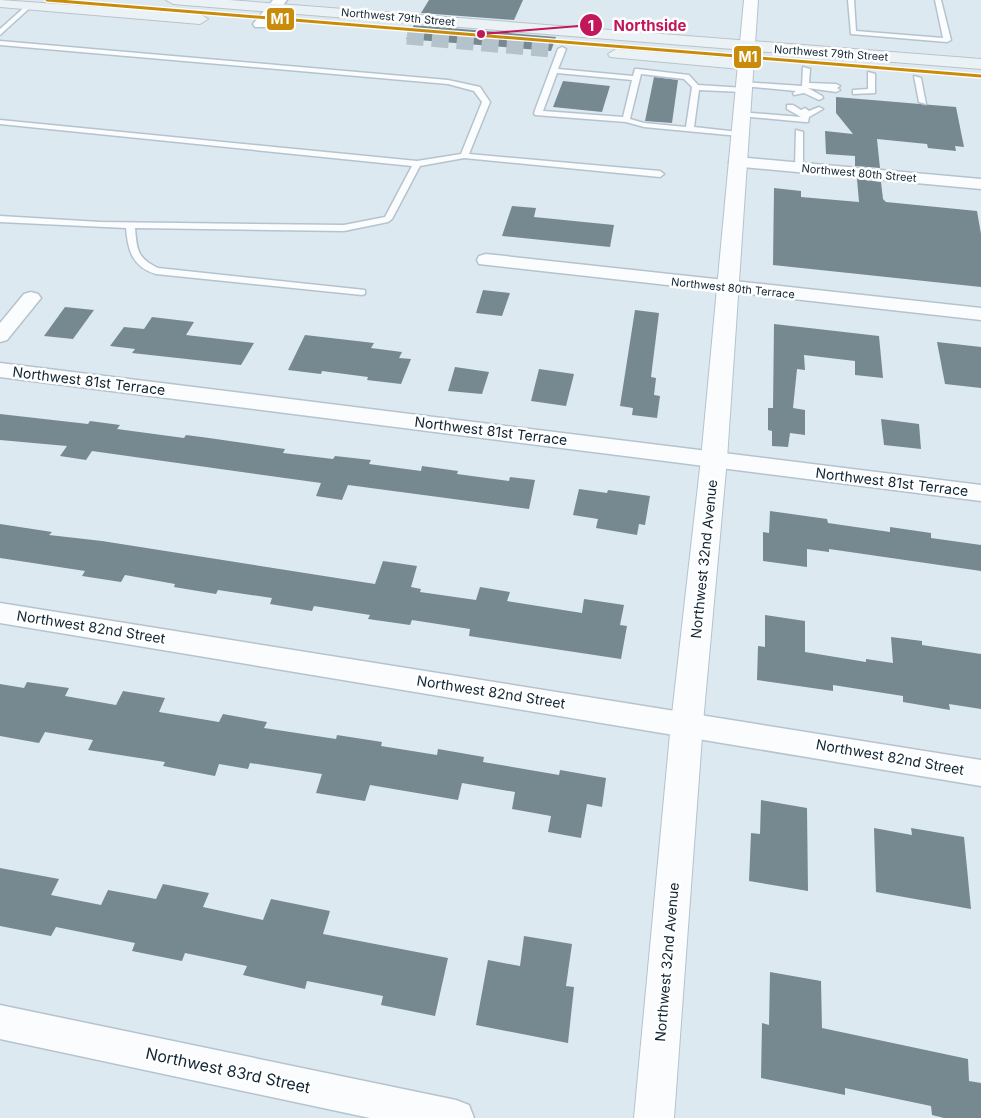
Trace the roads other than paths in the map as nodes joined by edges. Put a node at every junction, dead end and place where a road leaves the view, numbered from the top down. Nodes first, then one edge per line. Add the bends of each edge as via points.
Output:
1 (173, 0) edge
2 (751, 0) edge
3 (851, 0) edge
4 (938, 0) edge
5 (0, 3) edge
6 (33, 3) edge
7 (277, 4) edge
8 (260, 24) junction
9 (0, 33) edge
10 (407, 36) tunnel mouth
11 (0, 43) edge
12 (746, 47) junction
13 (557, 49) joint
14 (981, 64) edge
15 (744, 65) junction
16 (554, 71) junction
17 (636, 78) junction
18 (917, 78) junction
19 (868, 82) junction
20 (981, 83) edge
21 (805, 86) junction
22 (696, 87) junction
23 (743, 87) junction
24 (836, 88) dead end
25 (856, 90) dead end
26 (790, 96) dead end
27 (819, 98) dead end
28 (922, 102) dead end
29 (790, 107) dead end
30 (819, 109) dead end
31 (805, 112) junction
32 (740, 114) junction
33 (626, 120) junction
34 (0, 122) edge
35 (690, 130) junction
36 (799, 132) dead end
37 (739, 134) junction
38 (464, 156) junction
39 (737, 162) junction
40 (417, 164) junction
41 (799, 167) junction
42 (660, 174) dead end
43 (981, 184) edge
44 (0, 219) edge
45 (130, 226) junction
46 (486, 260) dead end
47 (727, 287) junction
48 (362, 292) dead end
49 (31, 298) dead end
50 (981, 314) edge
51 (0, 336) edge
52 (0, 370) edge
53 (714, 460) junction
54 (981, 493) edge
55 (0, 613) edge
56 (687, 723) junction
57 (981, 773) edge
58 (0, 1022) edge
59 (456, 1118) edge
60 (654, 1118) edge

1 - 7 main road, Northwest 79th Street
2 - 12 main road, Northwest 32nd Avenue
3 - 4 lane via 853,33 947,40
5 - 6 main road, Northwest 79th Street
6 - 8 main road, Northwest 79th Street
6 - 9 lane
7 - 8 street
7 - 12 main road, Northwest 79th Street
8 - 10 main road, Northwest 79th Street
11 - 38 lane via 448,82 477,89 486,102
12 - 14 main road, Northwest 79th Street
12 - 15 main road, Northwest 32nd Avenue
13 - 15 main road, Northwest 79th Street
13 - 16 lane
15 - 21 main road, Northwest 79th Street
15 - 23 main road, Northwest 32nd Avenue
16 - 17 lane
16 - 33 lane via 538,113
17 - 22 lane via 638,71 660,73 686,77
17 - 33 lane
18 - 19 main road, Northwest 79th Street
18 - 20 main road, Northwest 79th Street
18 - 28 lane
19 - 21 main road, Northwest 79th Street
19 - 25 lane
21 - 23 lane
21 - 24 lane
21 - 26 lane
21 - 27 lane
22 - 23 lane
22 - 35 lane
23 - 32 main road, Northwest 32nd Avenue
29 - 31 lane
30 - 31 lane
31 - 32 lane via 805,120
32 - 37 main road, Northwest 32nd Avenue
33 - 35 lane
34 - 40 lane
35 - 37 lane
36 - 41 lane
37 - 39 main road, Northwest 32nd Avenue
38 - 40 lane
38 - 42 lane
39 - 41 street, Northwest 80th Street
39 - 47 main road, Northwest 32nd Avenue
40 - 45 lane via 388,219 344,228
41 - 43 street, Northwest 80th Street
44 - 45 lane
45 - 48 lane via 132,252 140,264 156,271
46 - 47 street, Northwest 80th Terrace
47 - 50 street, Northwest 80th Terrace
47 - 53 main road, Northwest 32nd Avenue
49 - 51 street
52 - 53 street, Northwest 81st Terrace
53 - 54 street, Northwest 81st Terrace
53 - 56 main road, Northwest 32nd Avenue
55 - 56 street, Northwest 82nd Street
56 - 57 street, Northwest 82nd Street
56 - 60 main road, Northwest 32nd Avenue
58 - 59 street, Northwest 83rd Street

